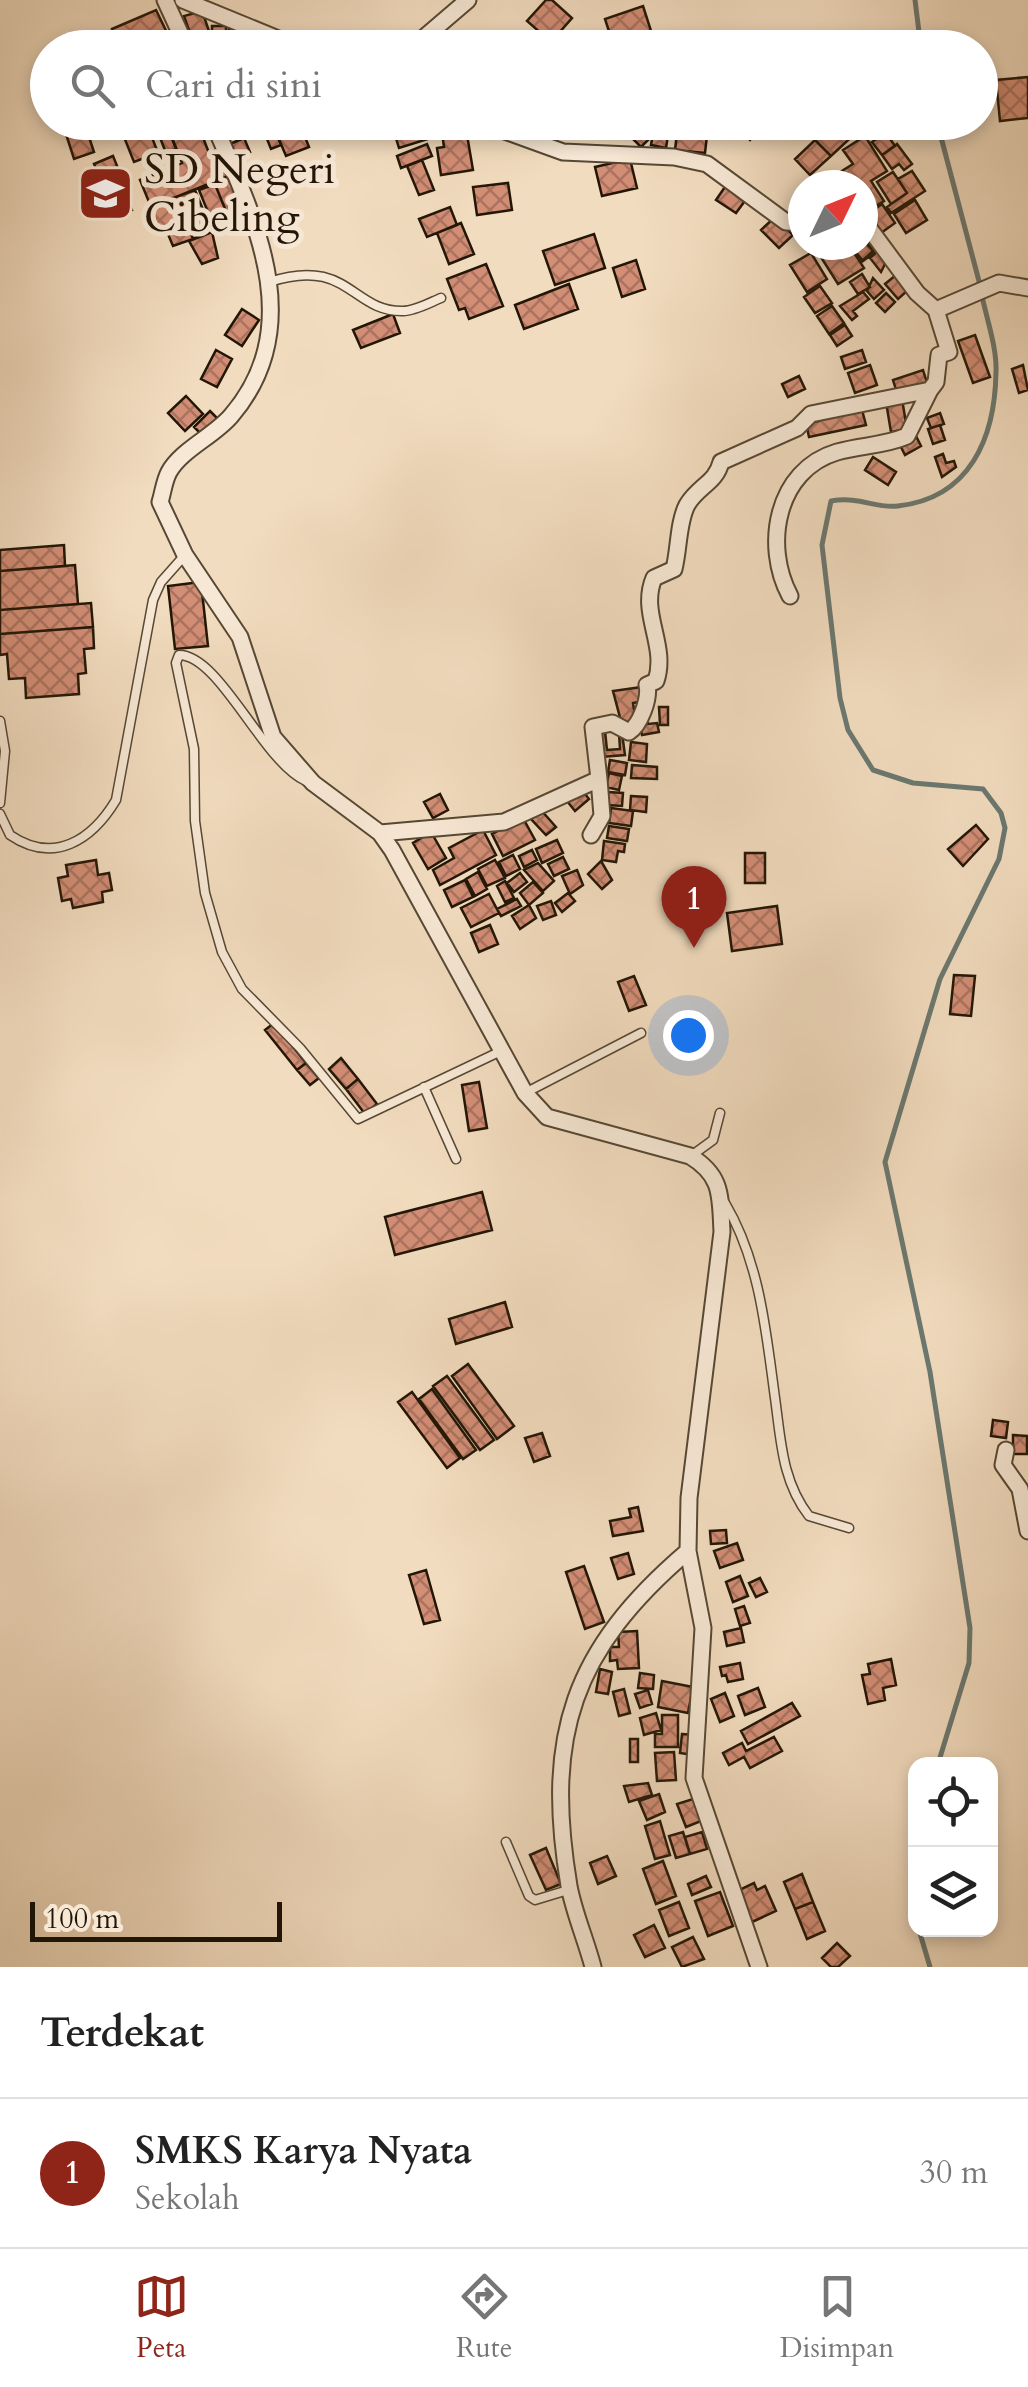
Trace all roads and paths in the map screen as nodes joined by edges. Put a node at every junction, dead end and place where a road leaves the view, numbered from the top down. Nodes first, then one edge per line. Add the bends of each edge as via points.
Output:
1 (165, 0) edge
2 (182, 0) edge
3 (468, 0) edge
4 (179, 30) edge
5 (256, 30) edge
6 (433, 30) edge
7 (220, 140) edge
8 (523, 140) edge
9 (788, 222) edge
10 (878, 240) edge
11 (269, 282) junction
12 (1028, 288) edge
13 (441, 298) dead end
14 (943, 308) junction
15 (930, 390) junction
16 (185, 555) junction
17 (790, 596) dead end
18 (0, 722) edge
19 (599, 779) junction
20 (313, 783) junction
21 (0, 803) edge
22 (0, 814) edge
23 (380, 833) junction
24 (592, 835) dead end
25 (640, 1032) dead end
26 (499, 1052) junction
27 (424, 1087) junction
28 (525, 1092) junction
29 (720, 1114) dead end
30 (690, 1156) junction
31 (456, 1159) dead end
32 (720, 1195) junction
33 (1006, 1450) dead end
34 (850, 1528) dead end
35 (1028, 1532) edge
36 (688, 1551) junction
37 (506, 1842) dead end
38 (570, 1890) junction
39 (593, 1967) edge
40 (759, 1967) edge

1 - 4 street
2 - 5 street
3 - 6 street
7 - 11 street
8 - 9 street via 582,156 707,164
10 - 14 street via 917,293
11 - 13 lane via 330,275 403,312
11 - 16 street via 271,335 256,382 224,425 169,471 160,502
12 - 14 street via 998,283
14 - 15 street via 949,352 940,355
15 - 17 street via 907,436 836,452 809,466 788,489 778,513 777,559
15 - 19 street via 811,414 787,433 720,462 718,476 684,509 674,569 654,578 649,590 662,664 647,685 650,696 638,723 629,732 612,722 592,727
16 - 20 street via 240,637 273,737
16 - 22 lane via 154,600 116,800 106,818 77,844 39,849 10,835
18 - 21 lane
19 - 23 street via 504,822
19 - 24 street via 602,816
20 - 23 street
20 - 27 lane via 285,767 200,663 183,654 176,658 194,749 205,893 233,974 358,1118
23 - 26 street
25 - 28 lane
26 - 27 lane
26 - 28 street
27 - 31 lane
28 - 30 street via 547,1117
29 - 30 lane via 713,1140
30 - 32 street via 711,1169
32 - 34 lane via 742,1235 762,1302 788,1482 809,1516
32 - 36 street via 722,1232
33 - 35 street via 1003,1465 1020,1489
36 - 38 street via 622,1612 582,1681 561,1775
36 - 40 street via 703,1628 694,1778
37 - 38 lane via 529,1896
38 - 39 street

